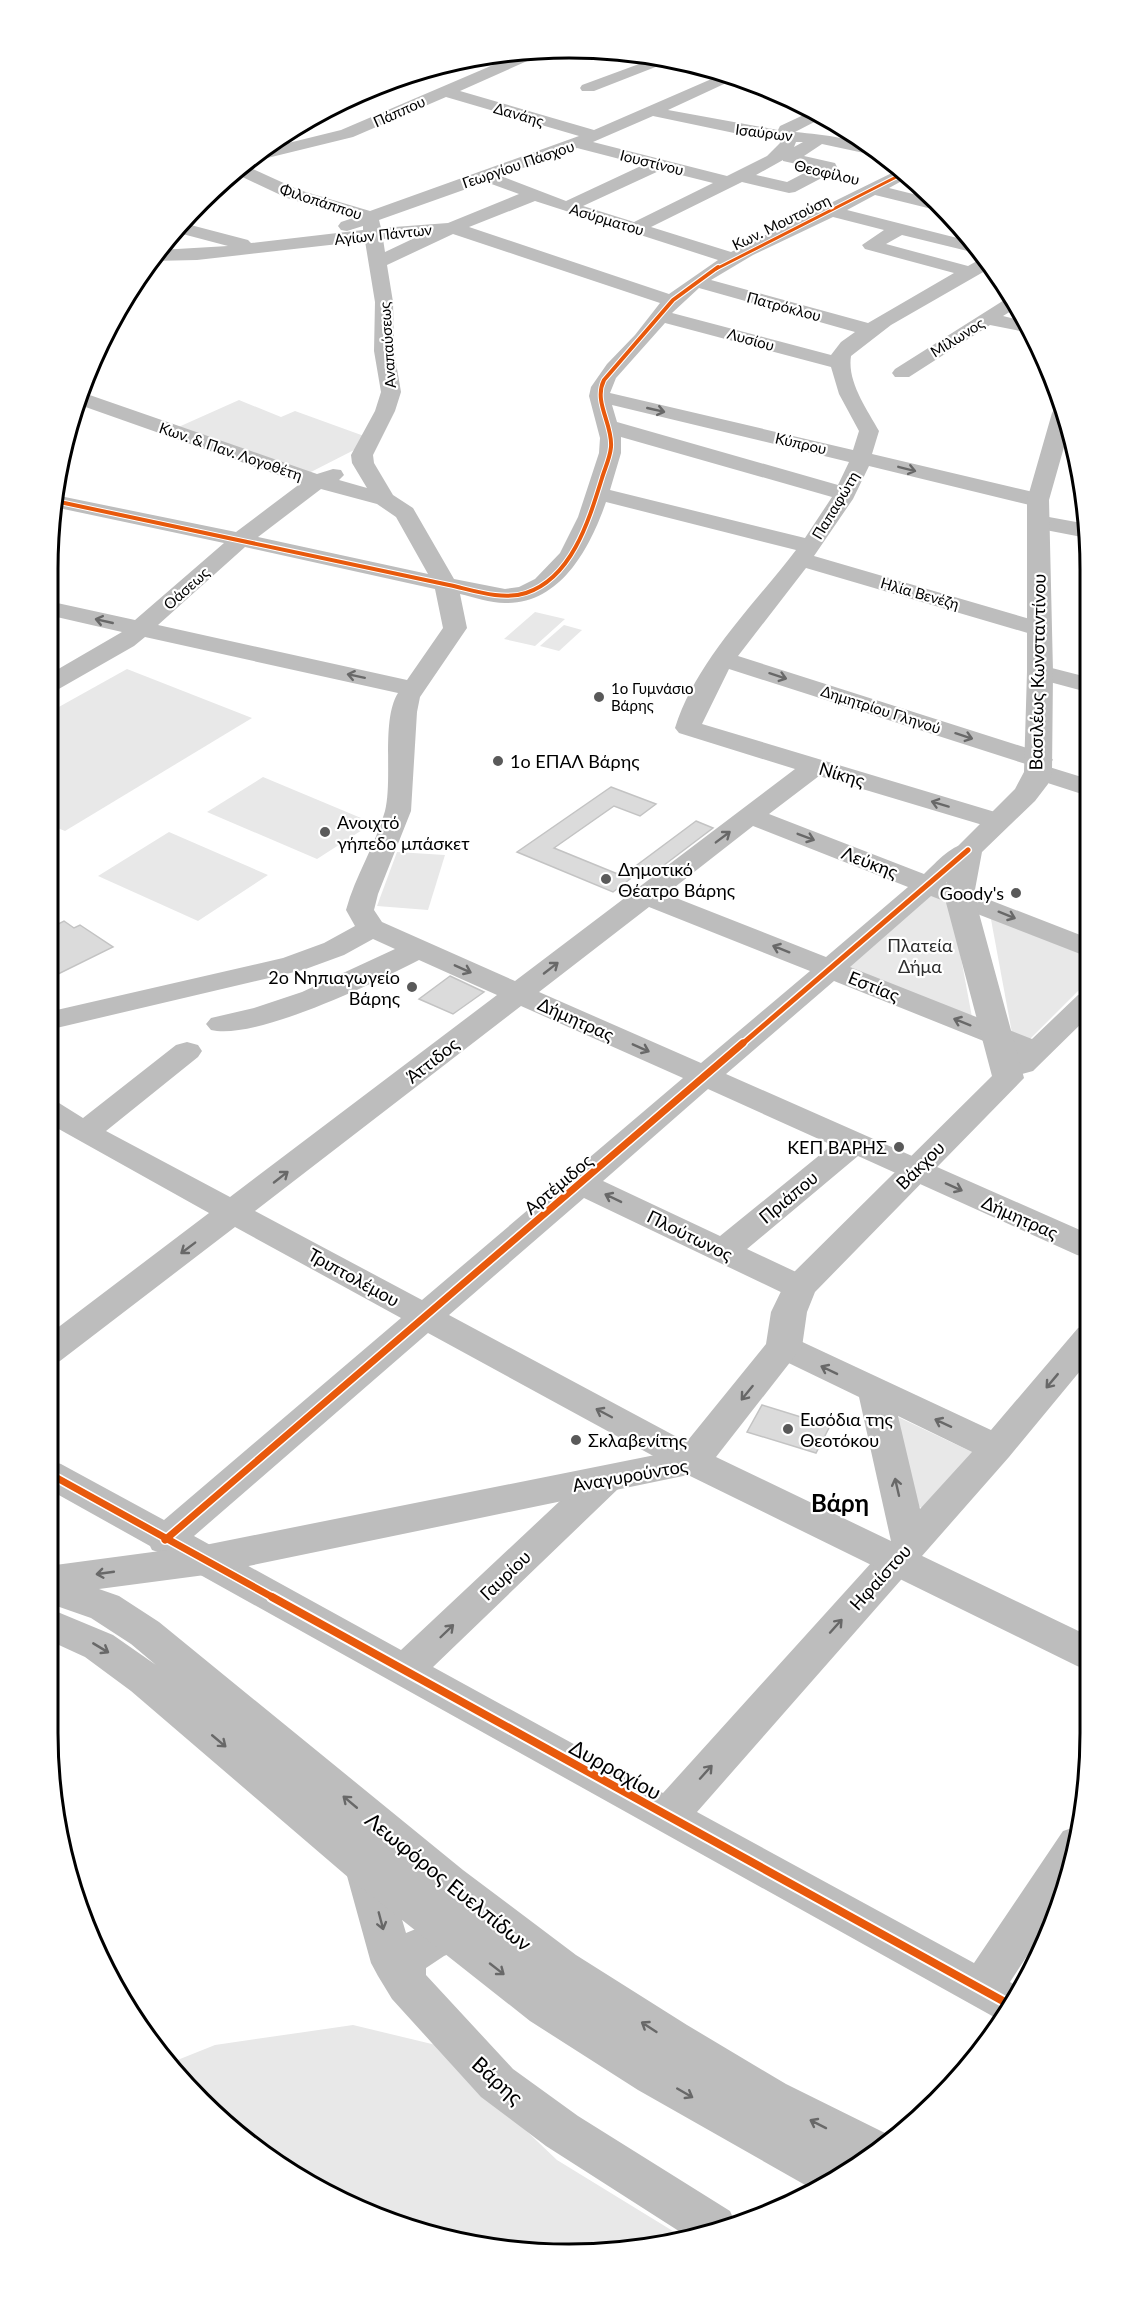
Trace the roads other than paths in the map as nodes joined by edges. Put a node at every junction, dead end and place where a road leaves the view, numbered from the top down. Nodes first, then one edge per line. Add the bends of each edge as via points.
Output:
1 (510, 62) edge
2 (650, 65) edge
3 (670, 68) edge
4 (719, 81) edge
5 (588, 88) dead end
6 (622, 88) dead end
7 (443, 91) junction
8 (650, 111) junction
9 (809, 118) edge
10 (787, 135) junction
11 (595, 136) junction
12 (821, 139) junction
13 (576, 143) junction
14 (855, 146) edge
15 (278, 151) edge
16 (773, 160) junction
17 (659, 164) junction
18 (823, 171) junction
19 (247, 174) edge
20 (484, 175) junction
21 (895, 175) edge
22 (734, 179) junction
23 (865, 183) junction
24 (533, 195) junction
25 (924, 201) edge
26 (567, 207) junction
27 (830, 211) junction
28 (371, 225) junction
29 (451, 228) junction
30 (636, 228) junction
31 (900, 228) junction
32 (188, 230) edge
33 (964, 245) edge
34 (258, 249) junction
35 (166, 256) edge
36 (732, 258) junction
37 (377, 263) junction
38 (981, 266) edge
39 (971, 272) junction
40 (697, 282) junction
41 (918, 302) junction
42 (1007, 306) edge
43 (941, 308) dead end
44 (667, 309) junction
45 (963, 314) dead end
46 (986, 319) junction
47 (1019, 326) edge
48 (870, 330) junction
49 (839, 363) junction
50 (902, 373) dead end
51 (599, 396) junction
52 (87, 401) edge
53 (610, 427) junction
54 (1060, 429) edge
55 (862, 458) junction
56 (363, 463) junction
57 (317, 481) junction
58 (598, 494) junction
59 (845, 494) junction
60 (385, 499) junction
61 (63, 503) edge
62 (1038, 511) junction
63 (1078, 527) edge
64 (241, 539) junction
65 (805, 553) junction
66 (446, 585) junction
67 (58, 610) edge
68 (141, 629) junction
69 (1040, 629) junction
70 (722, 658) junction
71 (1040, 672) junction
72 (58, 679) edge
73 (1080, 682) edge
74 (413, 689) junction
75 (688, 728) joint
76 (814, 766) junction
77 (1039, 766) junction
78 (1080, 784) edge
79 (752, 816) junction
80 (996, 821) junction
81 (968, 850) junction
82 (930, 885) junction
83 (645, 895) junction
84 (959, 895) junction
85 (371, 928) junction
86 (1080, 945) edge
87 (418, 949) junction
88 (830, 969) junction
89 (518, 993) junction
90 (1080, 1009) edge
91 (58, 1019) edge
92 (221, 1024) dead end
93 (997, 1036) junction
94 (187, 1051) dead end
95 (1036, 1051) junction
96 (705, 1077) junction
97 (1008, 1078) junction
98 (58, 1116) edge
99 (85, 1132) junction
100 (854, 1143) junction
101 (915, 1170) junction
102 (582, 1184) junction
103 (234, 1213) junction
104 (1080, 1243) edge
105 (723, 1251) junction
106 (798, 1287) junction
107 (424, 1316) junction
108 (58, 1345) edge
109 (784, 1347) junction
110 (1080, 1348) edge
111 (875, 1392) junction
112 (996, 1448) junction
113 (692, 1461) junction
114 (58, 1479) edge
115 (606, 1479) junction
116 (165, 1540) junction
117 (902, 1552) junction
118 (205, 1560) junction
119 (58, 1580) edge
120 (58, 1591) edge
121 (105, 1607) junction
122 (58, 1619) edge
123 (58, 1626) edge
124 (1080, 1649) edge
125 (404, 1671) junction
126 (668, 1816) junction
127 (365, 1865) junction
128 (1058, 1881) edge
129 (450, 1934) junction
130 (407, 1985) junction
131 (996, 1998) edge
132 (866, 2148) edge
133 (828, 2173) edge
134 (708, 2224) edge

1 - 7 street, Πάππου
2 - 5 street
3 - 6 street
4 - 8 street, Γεωργίου Πάσχου
7 - 11 street, Δανάης
7 - 15 street, Πάππου via 347,134
8 - 10 street, Ισαύρων via 758,133
8 - 11 street, Γεωργίου Πάσχου
9 - 10 street via 786,129
10 - 12 street, Ισαύρων
10 - 16 street via 788,144
11 - 13 street, Γεωργίου Πάσχου
12 - 14 street, Ισαύρων
12 - 18 street via 789,157 829,168
13 - 17 street, Ιουστίνου
13 - 20 street, Γεωργίου Πάσχου
16 - 18 street, Θεοφίλου
16 - 22 street
17 - 22 street, Ιουστίνου
17 - 26 street
18 - 22 street, Ιουστίνου via 789,188
18 - 23 street, Θεοφίλου
19 - 28 street, Φιλοπάππου
20 - 24 street, Ασύρματου
20 - 28 street, Γεωργίου Πάσχου
21 - 23 street, Κων. Μουτούση
22 - 30 street
23 - 25 street, Θεοφίλου
23 - 27 street, Κων. Μουτούση
24 - 26 street, Ασύρματου
24 - 29 street
26 - 30 street, Ασύρματου
27 - 31 street
27 - 36 street, Κων. Μουτούση
28 - 29 street, Αγίων Πάντων
28 - 34 street, Αγίων Πάντων via 301,243
28 - 37 street, Αναπαύσεως
29 - 37 street
29 - 44 street, Αγίων Πάντων via 485,237
30 - 36 street, Ασύρματου
31 - 33 street
31 - 39 street via 871,245
32 - 34 street
34 - 35 street, Αγίων Πάντων
36 - 40 street, Κων. Μουτούση
37 - 56 street, Αναπαύσεως via 391,392 363,453
38 - 39 street
39 - 41 street
40 - 44 street, Κων. Μουτούση
40 - 48 street, Πατρόκλου
41 - 43 street
41 - 48 street
42 - 46 street, Μίλωνος
44 - 49 street, Λυσίου
44 - 51 street, Κων. Μουτούση via 608,376
45 - 46 street
46 - 47 street
46 - 50 street, Μίλωνος
48 - 49 street via 850,344
49 - 55 street, Παπαφώτη via 869,431
51 - 53 street
51 -> 55 street, Κύπρου
52 - 57 street, Κων. & Παν. Λογοθέτη
53 - 58 street via 611,448
53 - 59 street
54 - 62 main road, Βασιλέως Κωνσταντίνου
55 - 59 street, Παπαφώτη
55 -> 62 street, Κύπρου
56 - 57 street, Οάσεως
56 - 60 street
57 - 60 street, Κων. & Παν. Λογοθέτη
57 - 64 street, Οάσεως
58 - 65 street, Ηλία Βενέζη
58 - 66 street via 570,559 527,592 505,596
59 - 65 street, Παπαφώτη
60 - 66 street via 405,513
61 - 64 street
62 - 63 street, Κύπρου
62 - 69 main road, Βασιλέως Κωνσταντίνου
64 - 66 street
64 - 68 street, Οάσεως
65 - 69 street, Ηλία Βενέζη
65 - 70 street, Παπαφώτη
66 - 74 street via 455,628
68 -> 67 street
68 - 72 street, Οάσεως
74 -> 68 street
69 - 71 main road, Βασιλέως Κωνσταντίνου
70 - 75 street, Παπαφώτη
70 -> 77 street, Δημητρίου Γληνού
71 - 73 street
71 - 77 main road, Βασιλέως Κωνσταντίνου
74 - 85 street via 404,712 399,811 360,910
75 - 76 street, Νίκης
76 - 79 street, Άττιδος
80 -> 76 street, Νίκης
77 - 78 street, Δημητρίου Γληνού
77 - 80 main road, Βασιλέως Κωνσταντίνου via 1034,784
79 -> 82 street, Λεύκης
83 -> 79 street, Άττιδος
80 - 81 main road, Βασιλέως Κωνσταντίνου
81 - 82 street, Αρτέμιδος
81 - 84 main road
82 - 84 street, Λεύκης
82 - 88 street, Αρτέμιδος
88 -> 83 street, Εστίας
89 -> 83 street, Άττιδος
84 -> 86 street, Λεύκης
84 - 93 main road
85 - 87 street, Δήμητρας
85 - 91 street via 348,943 300,961
87 -> 89 street, Δήμητρας
87 - 92 street via 312,999
93 -> 88 street, Εστίας
88 - 96 street, Αρτέμιδος
89 -> 96 street, Δήμητρας
103 -> 89 street, Άττιδος
90 - 95 street, Βάκχου
93 - 95 street, Εστίας
93 - 97 main road
94 - 99 street
95 - 97 street, Βάκχου
96 - 100 street, Δήμητρας
96 - 102 street, Αρτέμιδος
97 - 101 main road, Βάκχου
98 - 99 street, Τριπτολέμου
99 - 103 street, Τριπτολέμου
100 - 101 street, Δήμητρας
100 - 105 street, Πριάπου
101 -> 104 street, Δήμητρας
101 - 106 main road, Βάκχου
105 -> 102 street, Πλούτωνος
102 - 107 street, Αρτέμιδος
103 - 107 street, Τριπτολέμου
103 -> 108 street, Άττιδος
105 - 106 street, Πλούτωνος
106 - 109 main road, Βάκχου via 789,1312
113 -> 107 street, Τριπτολέμου
107 - 116 street, Αρτέμιδος
111 -> 109 street
109 -> 113 main road
110 -> 112 street, Ηφαίστου
112 -> 111 street
117 -> 111 street
112 - 117 street, Ηφαίστου
113 - 115 main road, Αναγυρούντος
113 - 117 main road, Αναγυρούντος
114 - 116 street, Δυρραχίου
115 - 118 main road, Αναγυρούντος
125 -> 115 street, Γαυρίου
116 - 118 street, Δυρραχίου
117 - 124 main road, Αναγυρούντος
126 -> 117 street, Ηφαίστου
118 -> 119 main road, Αναγυρούντος
118 - 121 main road, Αναγυρούντος
118 - 125 street, Δυρραχίου
120 - 121 main road, Λεωφόρος Ευελπίδων
121 - 122 main road, Αναγυρούντος
132 -> 121 main road, Λεωφόρος Ευελπίδων via 769,2099 560,1969 447,1883 145,1633
123 -> 127 main road, Λεωφόρος Ευελπίδων via 123,1662
125 - 126 street, Δυρραχίου
126 - 131 street, Δυρραχίου
127 - 129 main road, Λεωφόρος Ευελπίδων
127 -> 130 street, Βάρης via 393,1963
128 - 131 street
129 - 130 street via 424,1944 410,1957 404,1971
129 -> 133 main road, Λεωφόρος Ευελπίδων via 546,2007 655,2075
130 - 134 street, Βάρης via 497,2084 562,2131

